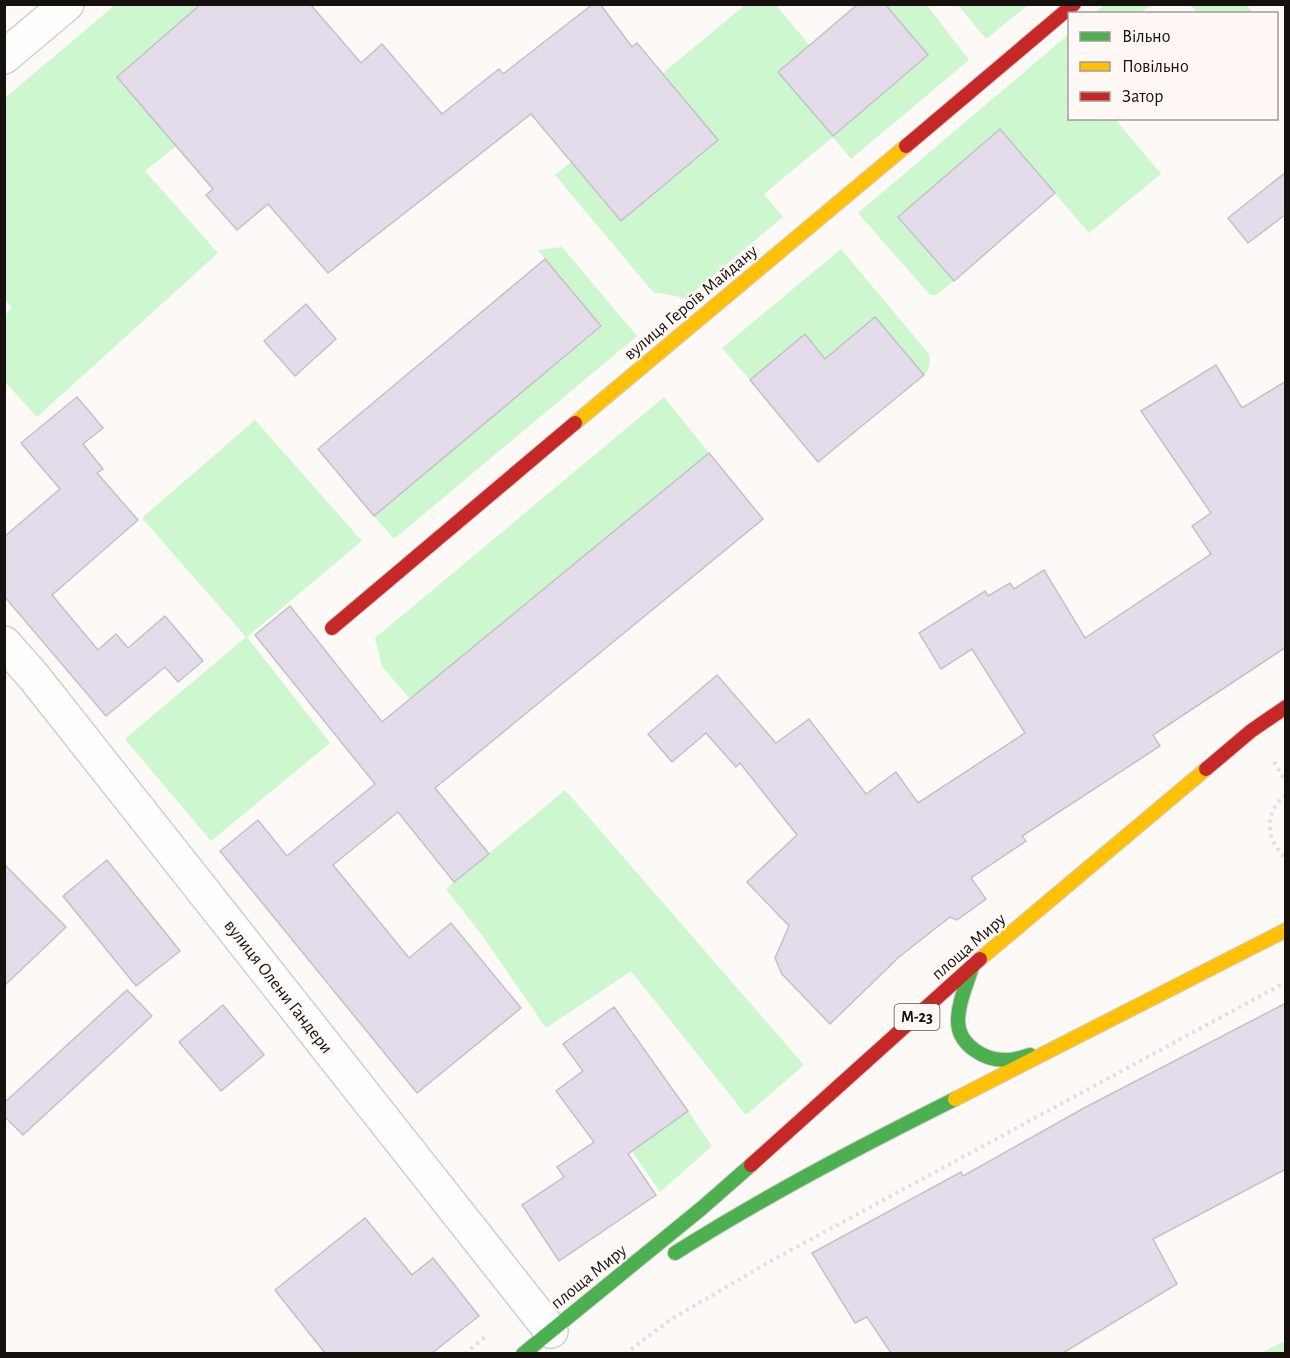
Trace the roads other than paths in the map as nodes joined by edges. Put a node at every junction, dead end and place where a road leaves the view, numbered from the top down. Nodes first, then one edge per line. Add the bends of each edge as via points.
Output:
1 (66, 4) edge
2 (1074, 4) edge
3 (4, 57) edge
4 (332, 628) dead end
5 (4, 643) edge
6 (1286, 707) edge
7 (1286, 930) edge
8 (973, 965) junction
9 (1053, 1050) junction
10 (666, 1259) dead end
11 (647, 1271) dead end
12 (551, 1331) junction
13 (523, 1353) edge

1 - 3 street
2 - 4 main road, вулиця Героїв Майдану
5 - 12 street, вулиця Олени Гандери
6 - 8 main road, площа Миру / М-23 via 1251,731
7 - 9 main road
8 - 9 main road via 957,1024 966,1042 981,1055 1005,1060
8 - 12 main road, площа Миру / М-23 via 702,1208
9 - 10 main road via 832,1161
11 - 12 main road, площа Миру / М-23
12 - 13 main road, М-23

